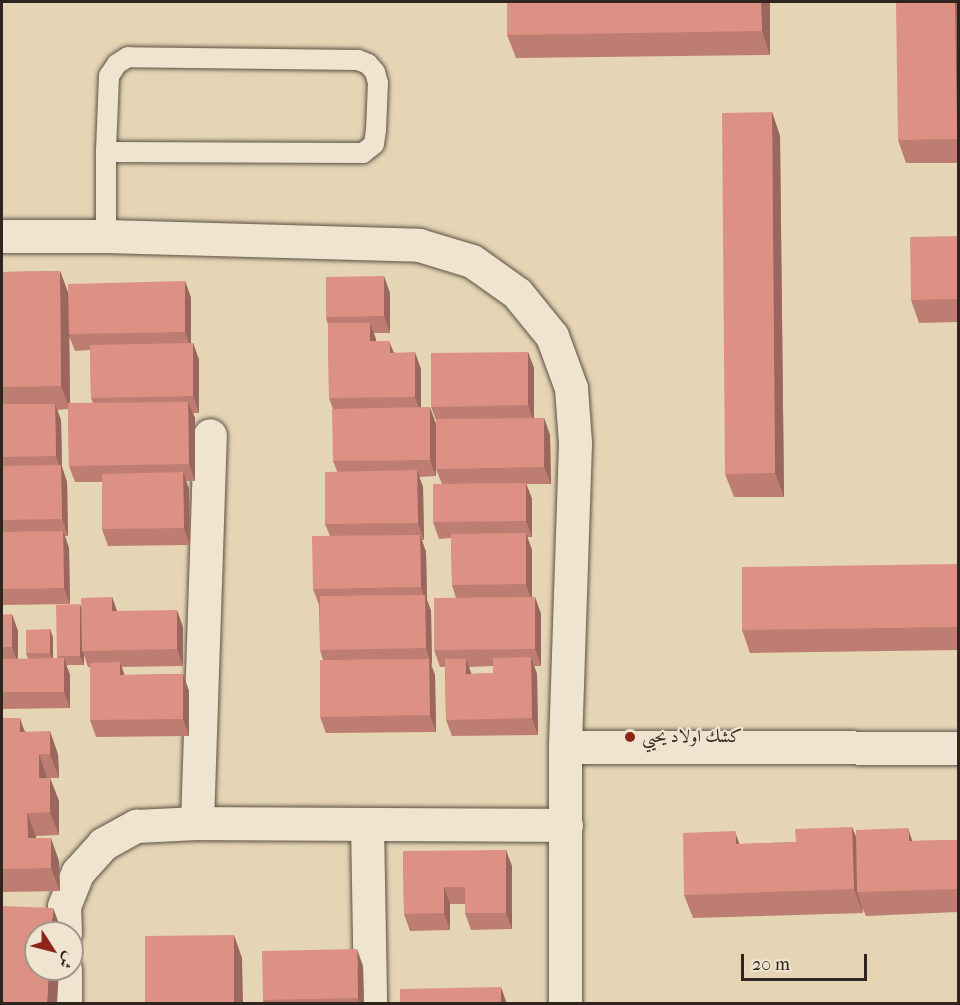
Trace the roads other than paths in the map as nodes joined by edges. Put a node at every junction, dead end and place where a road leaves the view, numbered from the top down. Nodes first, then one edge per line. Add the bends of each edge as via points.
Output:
1 (106, 152) junction
2 (2, 236) edge
3 (106, 236) junction
4 (210, 435) dead end
5 (566, 747) junction
6 (958, 747) edge
7 (197, 823) junction
8 (367, 824) junction
9 (566, 825) junction
10 (65, 921) edge
11 (65, 981) edge
12 (65, 1004) edge
13 (369, 1004) edge
14 (565, 1004) edge

1 - 1 lane via 109,76 128,57 358,60 375,72 378,83 374,144 363,153
1 - 3 lane
2 - 3 street
3 - 5 street via 419,245 472,261 517,293 552,336 571,388 575,443
4 - 7 street
5 - 6 street
5 - 9 street
7 - 8 street
7 - 10 street via 136,826 103,844 78,872 64,906
8 - 9 street
8 - 13 street
9 - 14 street
11 - 12 street

